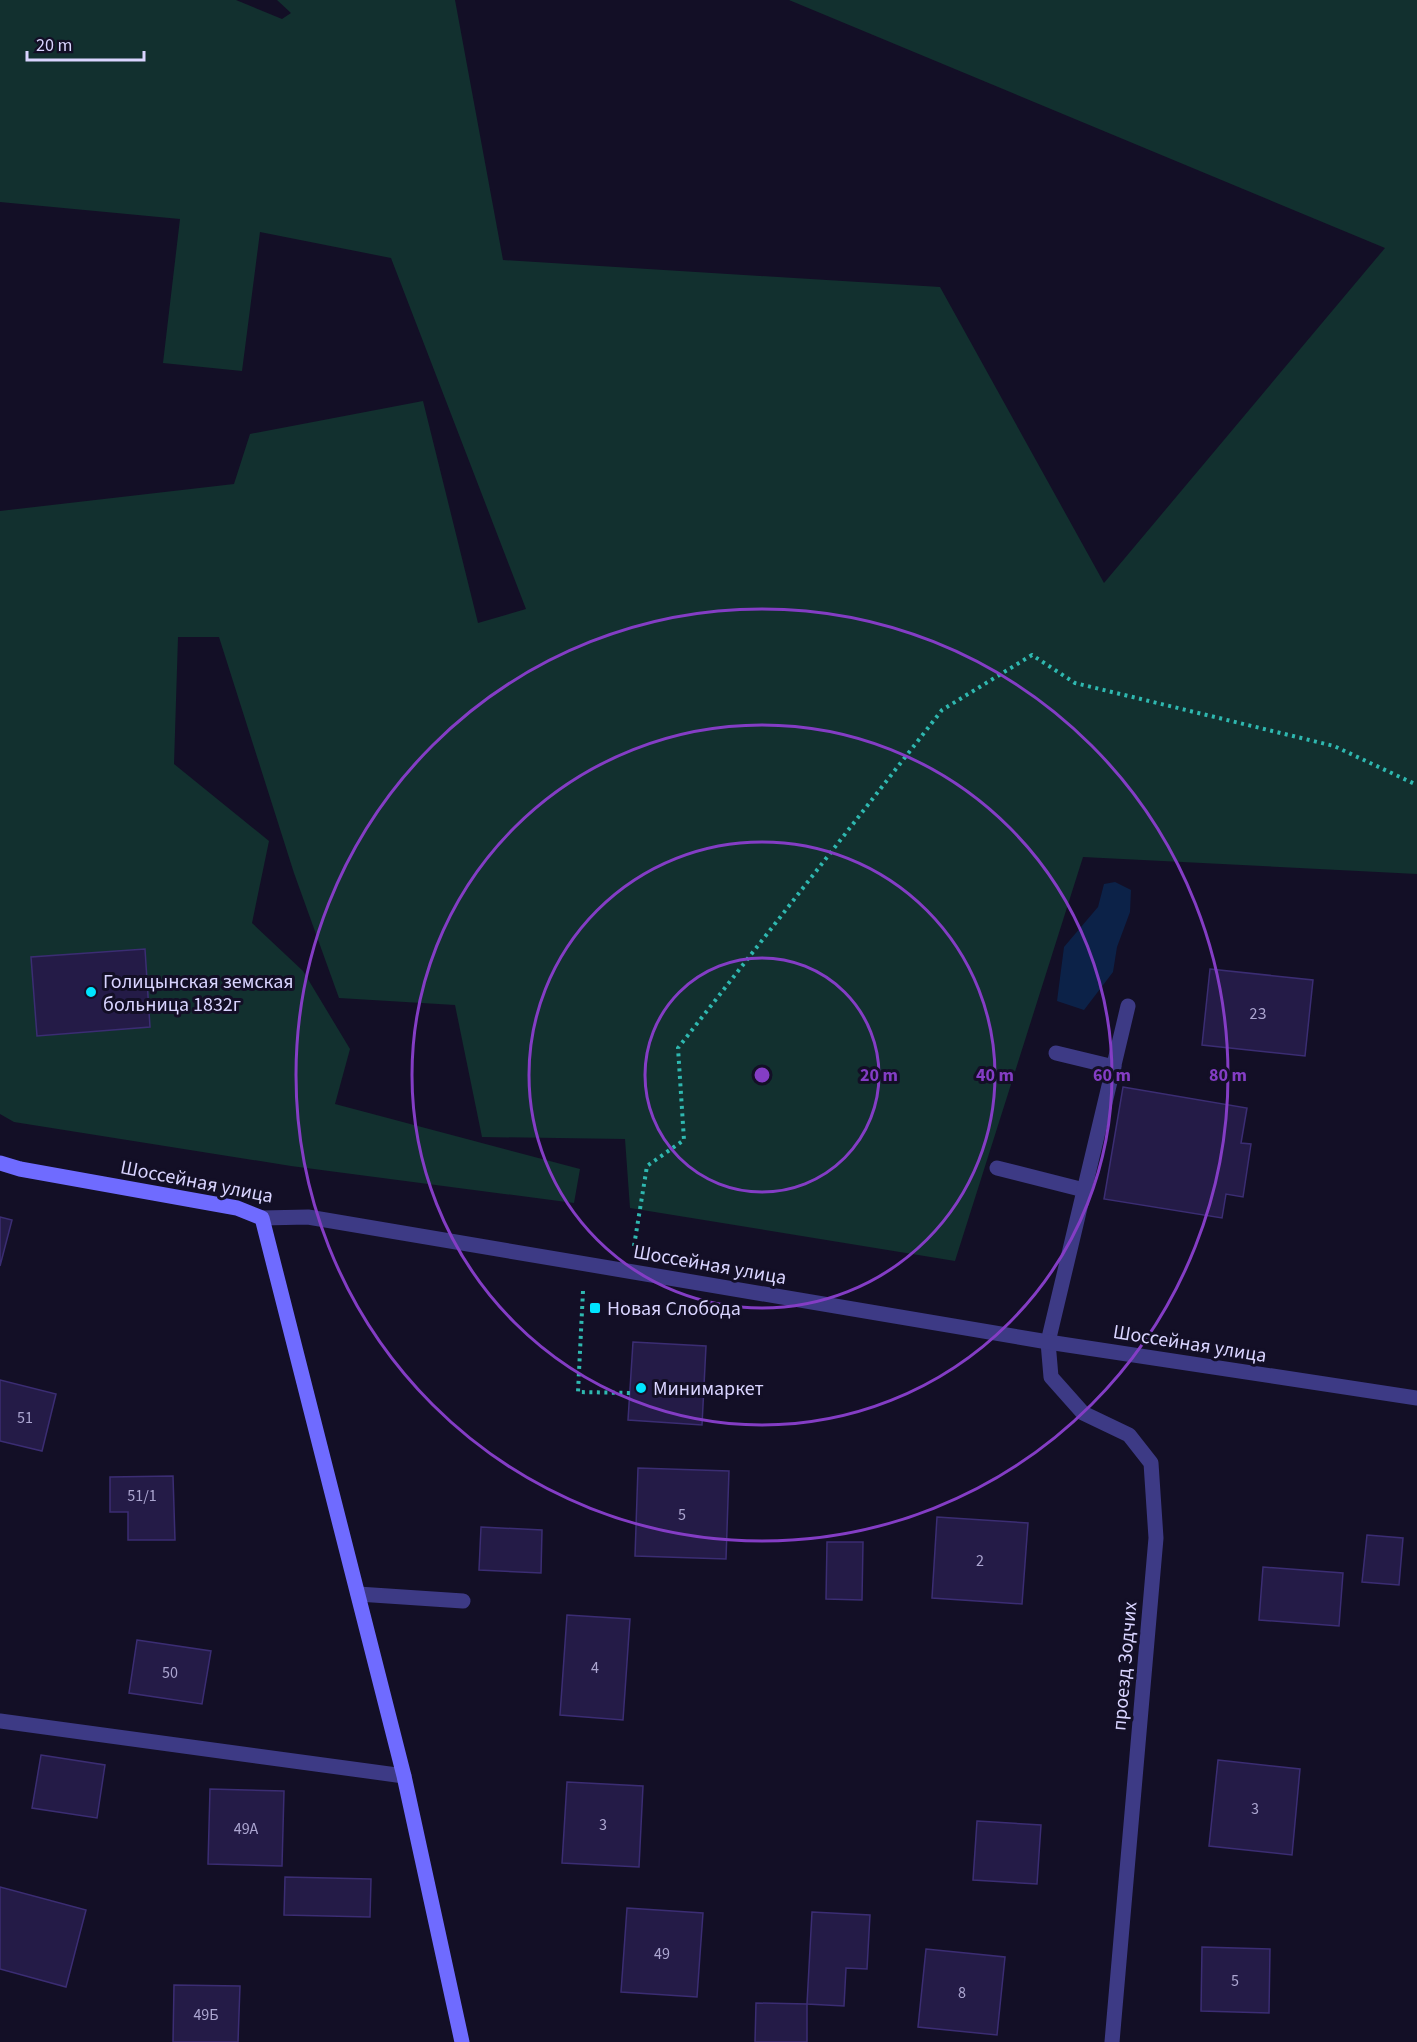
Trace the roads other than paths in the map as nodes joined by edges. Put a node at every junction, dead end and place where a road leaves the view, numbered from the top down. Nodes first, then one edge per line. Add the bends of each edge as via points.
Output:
1 (1128, 1006) dead end
2 (1056, 1053) dead end
3 (1114, 1067) junction
4 (0, 1163) edge
5 (997, 1168) dead end
6 (1084, 1190) junction
7 (262, 1218) junction
8 (1048, 1342) junction
9 (1417, 1398) edge
10 (358, 1594) junction
11 (463, 1601) dead end
12 (0, 1721) edge
13 (404, 1776) junction
14 (462, 2042) edge
15 (1112, 2042) edge

1 - 3 street, проезд Зодчих
2 - 3 street
3 - 6 street, проезд Зодчих
4 - 7 street, Шоссейная улица via 237,1208
5 - 6 street
6 - 8 street, проезд Зодчих
7 - 8 street, Шоссейная улица via 308,1216
7 - 10 street
8 - 9 street, Шоссейная улица
8 - 15 street, проезд Зодчих via 1051,1377 1083,1413 1129,1435 1151,1463 1156,1538
10 - 11 street
10 - 13 street
12 - 13 street
13 - 14 street

